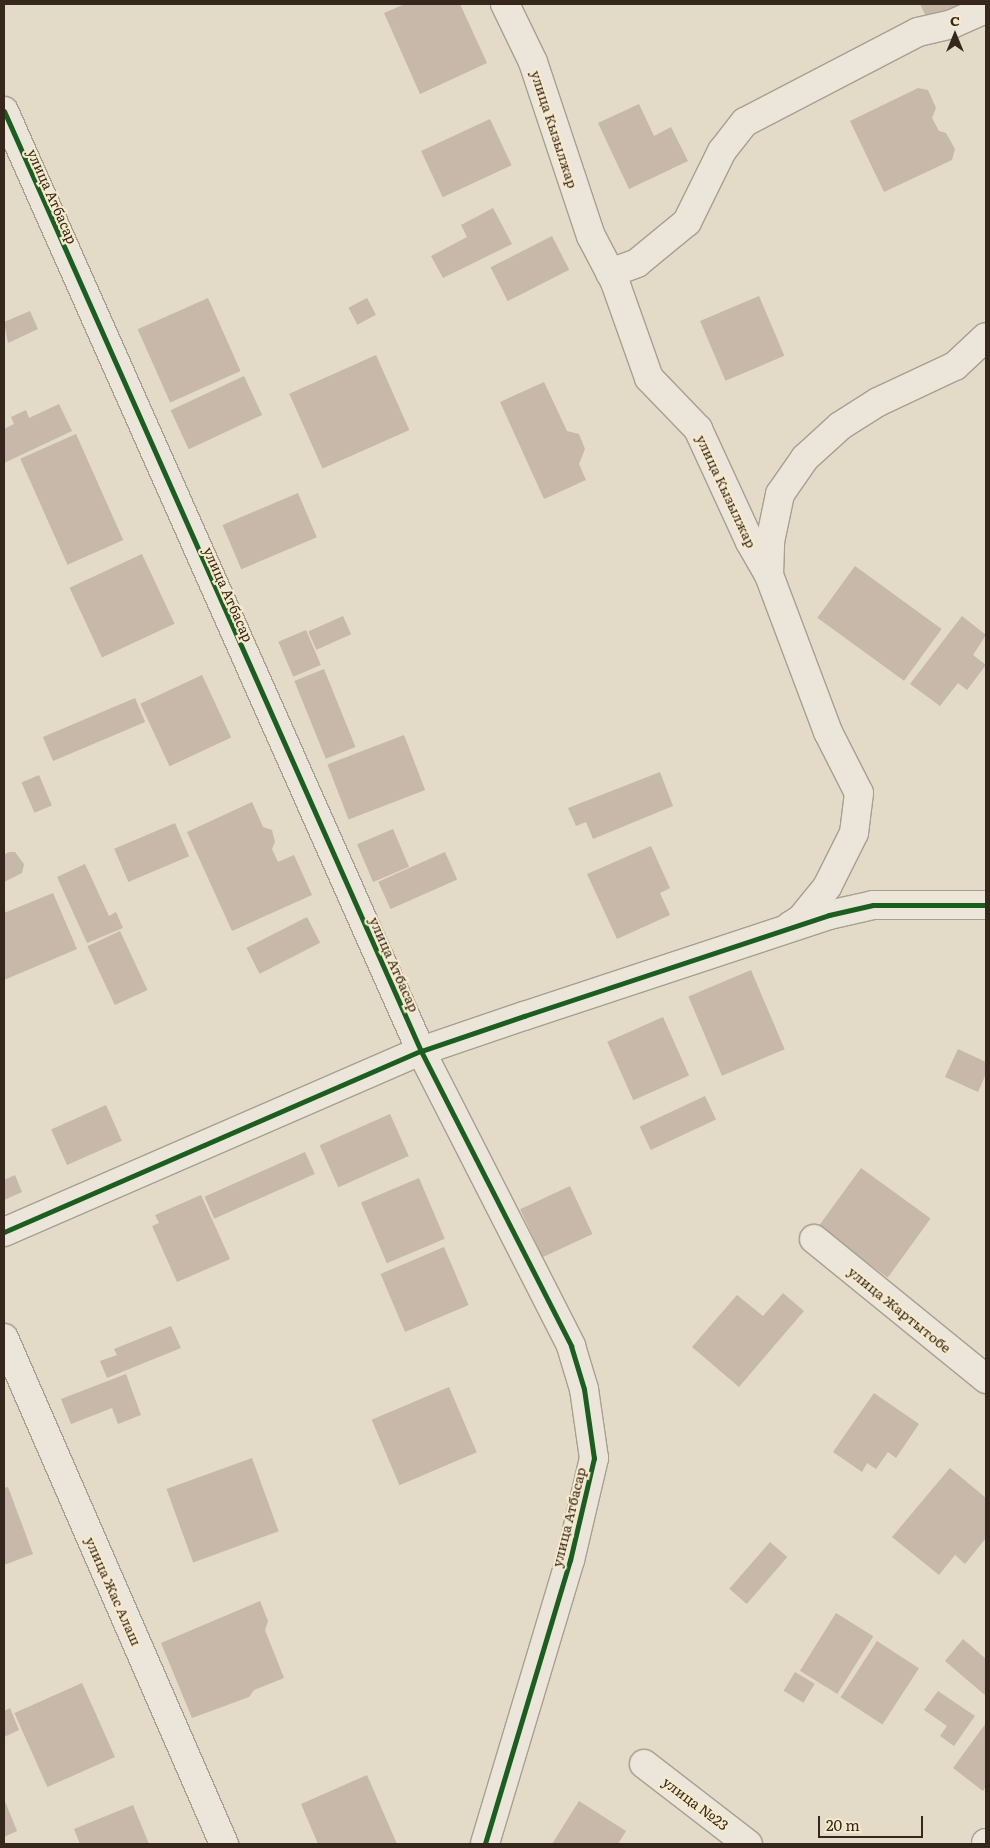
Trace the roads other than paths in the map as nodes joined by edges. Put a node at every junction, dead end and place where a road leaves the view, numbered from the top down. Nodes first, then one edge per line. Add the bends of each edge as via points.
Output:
1 (505, 4) edge
2 (986, 9) edge
3 (4, 111) edge
4 (610, 273) junction
5 (986, 337) edge
6 (769, 575) junction
7 (986, 905) edge
8 (782, 931) junction
9 (421, 1051) junction
10 (4, 1232) edge
11 (814, 1239) dead end
12 (4, 1338) edge
13 (986, 1379) edge
14 (644, 1764) dead end
15 (224, 1844) edge
16 (485, 1844) edge
17 (748, 1844) edge

1 - 4 street, улица Кызылжар via 533,62 591,236
2 - 4 street via 952,24 918,32 744,122 722,151 687,222 637,263
3 - 9 street, улица Атбасар
4 - 6 street, улица Кызылжар via 649,378 698,429 750,542
5 - 6 street via 955,366 878,402 840,426 805,458 780,494 770,542
6 - 8 street, улица Кызылжар via 828,732 859,793 854,833 827,887 801,919
7 - 8 street via 873,905
8 - 9 street
9 - 10 street
9 - 16 street, улица Атбасар via 572,1346 584,1389 594,1458 570,1560
11 - 13 street, улица Жартытобе
12 - 15 street, улица Жас Алаш
14 - 17 street, улица №23

